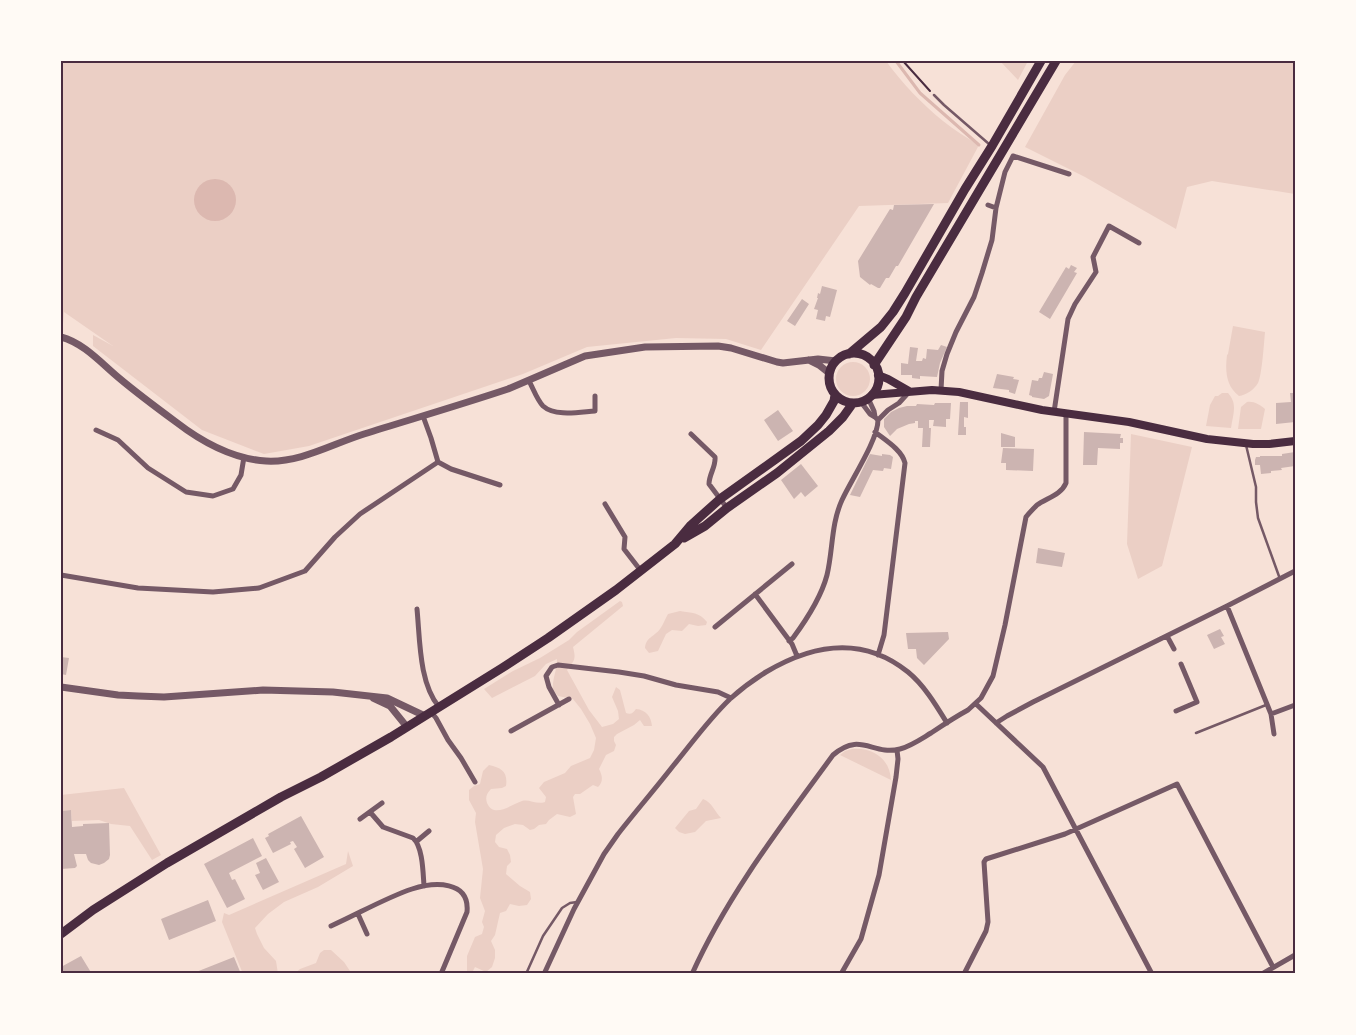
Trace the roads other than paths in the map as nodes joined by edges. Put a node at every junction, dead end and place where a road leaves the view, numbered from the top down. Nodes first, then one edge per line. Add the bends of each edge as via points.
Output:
1 (1041, 61) edge
2 (1056, 61) edge
3 (934, 95) road end
4 (992, 146) junction
5 (1069, 174) dead end
6 (988, 205) dead end
7 (996, 208) junction
8 (1139, 243) dead end
9 (61, 337) edge
10 (849, 354) junction
11 (808, 360) junction
12 (836, 361) junction
13 (874, 365) junction
14 (829, 373) junction
15 (878, 374) junction
16 (529, 381) junction
17 (942, 390) junction
18 (910, 392) junction
19 (835, 395) junction
20 (595, 396) dead end
21 (863, 400) junction
22 (602, 410) dead end
23 (595, 411) junction
24 (1054, 412) junction
25 (1066, 414) junction
26 (423, 416) junction
27 (876, 418) junction
28 (96, 430) dead end
29 (875, 432) junction
30 (691, 434) dead end
31 (1293, 443) edge
32 (1246, 444) junction
33 (244, 457) junction
34 (438, 462) junction
35 (500, 485) dead end
36 (720, 499) junction
37 (605, 504) dead end
38 (727, 508) junction
39 (679, 540) junction
40 (792, 564) dead end
41 (641, 571) junction
42 (1295, 571) edge
43 (61, 575) edge
44 (1280, 579) junction
45 (755, 594) junction
46 (1226, 606) junction
47 (417, 609) dead end
48 (715, 627) dead end
49 (1167, 636) junction
50 (790, 641) junction
51 (1174, 650) dead end
52 (878, 655) junction
53 (797, 656) junction
54 (1181, 664) dead end
55 (61, 687) edge
56 (370, 697) junction
57 (731, 698) junction
58 (569, 699) dead end
59 (559, 704) junction
60 (976, 704) junction
61 (1267, 705) junction
62 (1295, 705) edge
63 (439, 707) junction
64 (1176, 711) dead end
65 (428, 714) junction
66 (1271, 714) junction
67 (947, 723) junction
68 (996, 723) junction
69 (407, 727) junction
70 (511, 731) dead end
71 (1196, 734) dead end
72 (1274, 734) dead end
73 (897, 750) junction
74 (474, 782) dead end
75 (382, 803) dead end
76 (370, 812) junction
77 (360, 819) dead end
78 (1076, 829) junction
79 (429, 831) dead end
80 (417, 841) junction
81 (424, 886) junction
82 (577, 902) junction
83 (358, 914) junction
84 (332, 926) dead end
85 (61, 934) edge
86 (367, 934) dead end
87 (1295, 955) edge
88 (1273, 967) junction
89 (441, 974) edge
90 (526, 974) edge
91 (544, 974) edge
92 (692, 974) edge
93 (841, 974) edge
94 (964, 974) edge
95 (1152, 974) edge
96 (1262, 974) edge

1 - 4 main road
2 - 13 main road via 906,317
3 - 4 lane
4 - 10 main road via 893,312 881,327
5 - 7 street via 1013,156 1005,172
6 - 7 street
7 - 17 street via 992,240 974,297 956,332 942,371
8 - 24 street via 1109,226 1095,251 1096,272 1068,319
9 - 33 street via 85,349 185,429 229,453
10 - 12 main road
10 - 13 main road via 862,355
11 - 12 street
11 - 14 street
11 - 16 street via 782,363 718,346 645,347 585,356
12 - 14 main road
13 - 15 main road
14 - 19 main road
15 - 18 main road
15 - 21 main road via 877,384
16 - 23 street via 542,405 552,411
16 - 26 street
17 - 18 main road
17 - 24 main road
18 - 21 main road
18 - 27 street
19 - 21 main road via 842,400
19 - 36 main road via 826,415 801,442
20 - 23 street
21 - 27 street
21 - 27 street via 870,414
21 - 38 main road via 829,432
22 - 23 street
24 - 25 main road
25 - 32 main road
25 - 60 street via 1066,483 1060,492 1038,505 1026,517 993,676
26 - 33 street via 293,459 267,461
26 - 34 street
27 - 29 street
28 - 33 street via 118,440 148,468 186,492 213,496 233,489 241,475
29 - 50 street via 837,513 827,575 816,601
29 - 52 street via 904,458 905,463 884,635
30 - 36 street via 715,457 709,484
31 - 32 main road
32 - 44 lane via 1256,486 1258,518
34 - 35 street
34 - 43 street via 360,514 305,572 259,588 213,592 138,588
36 - 38 street
36 - 39 main road
37 - 41 street via 625,538 624,549
38 - 39 main road via 705,526
39 - 41 main road
40 - 45 street
41 - 63 main road via 548,638
42 - 44 street
44 - 46 street
45 - 48 street
45 - 50 street
46 - 49 street
46 - 61 street
47 - 63 street via 424,678
49 - 51 street
49 - 68 street
50 - 53 street
52 - 53 street via 842,646
52 - 67 street via 900,666 917,680
53 - 57 street via 755,679
54 - 64 street via 1197,702
55 - 56 street via 164,697 291,690
56 - 65 street via 387,698
56 - 69 street via 390,706
57 - 59 street via 718,692 627,673 555,665 546,676
57 - 82 street via 618,834
58 - 59 street
59 - 70 street
60 - 67 street
60 - 68 street
61 - 66 street
61 - 71 lane
62 - 66 street
63 - 65 main road
65 - 69 main road
65 - 74 street via 436,718
66 - 72 street
67 - 73 street via 910,746
68 - 78 street via 1044,767
69 - 85 main road via 167,862
73 - 92 street via 858,743 833,755 749,871
73 - 93 street via 896,777 879,876 861,939
75 - 76 street
76 - 77 street
76 - 80 street via 383,827
78 - 88 street via 1177,784
78 - 94 street via 985,860 987,926
78 - 95 street
79 - 80 street
80 - 81 street
81 - 83 street
81 - 89 street via 456,888 467,902 466,917
82 - 90 lane via 562,908 543,936
82 - 91 street
83 - 84 street
83 - 86 street
87 - 88 street
88 - 96 street

